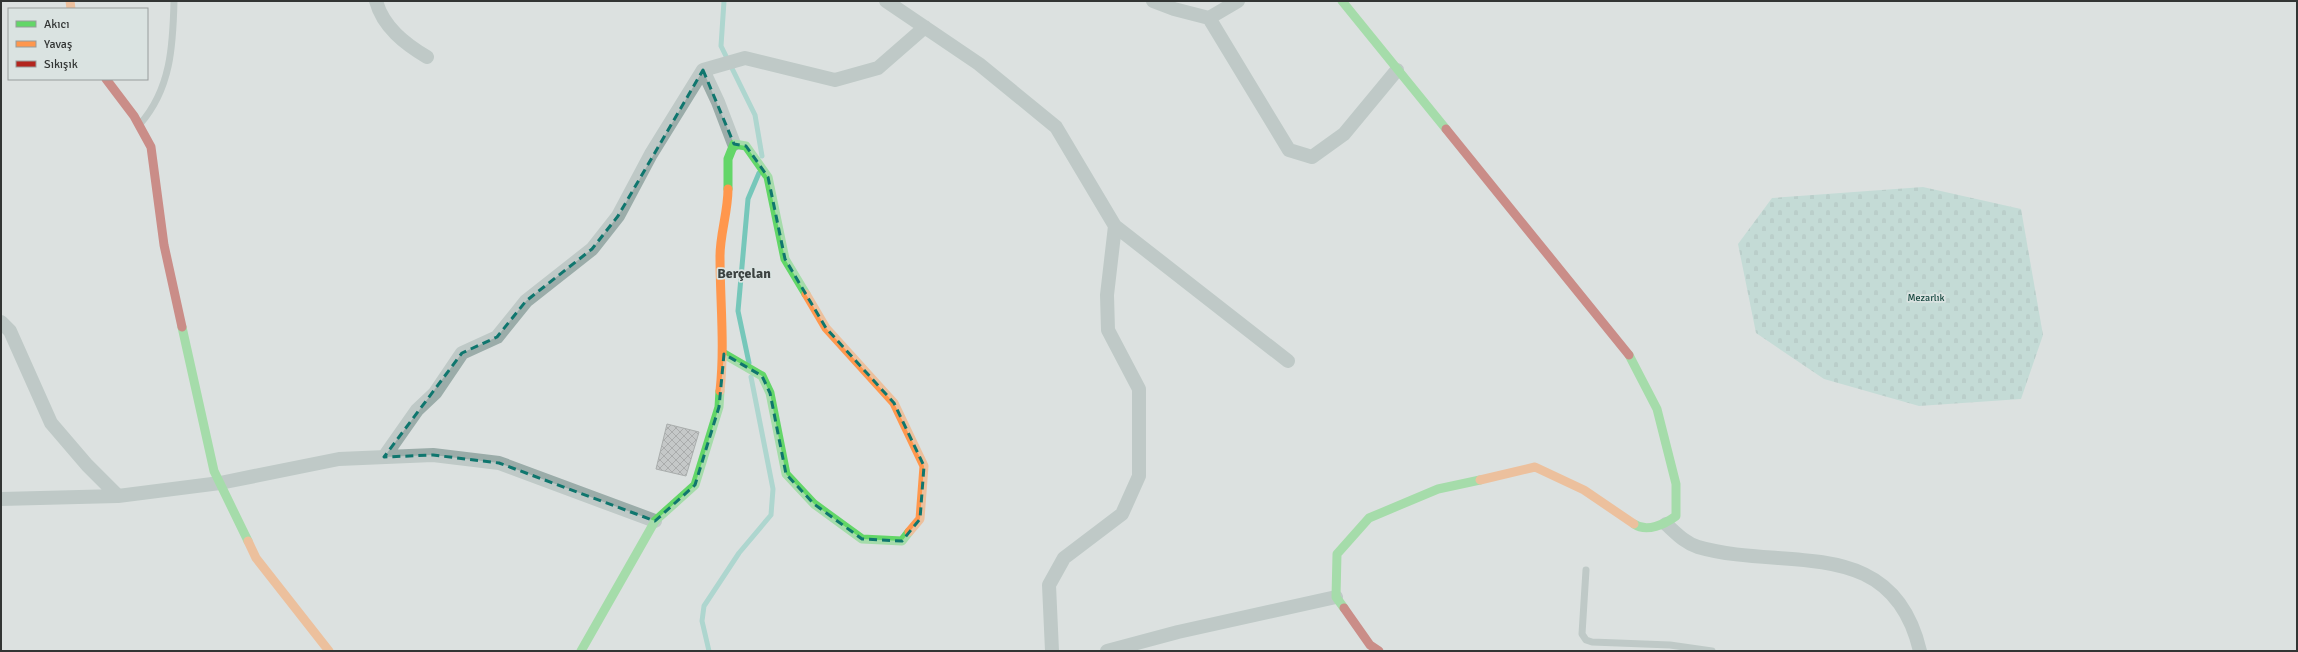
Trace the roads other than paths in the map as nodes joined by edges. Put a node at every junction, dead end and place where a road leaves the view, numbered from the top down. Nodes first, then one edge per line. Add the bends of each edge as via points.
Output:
1 (174, 1) edge
2 (376, 1) edge
3 (886, 1) edge
4 (1153, 1) edge
5 (1238, 1) edge
6 (1342, 1) edge
7 (1208, 18) junction
8 (925, 27) junction
9 (427, 57) dead end
10 (703, 70) junction
11 (1397, 70) junction
12 (107, 80) edge
13 (139, 125) junction
14 (734, 144) junction
15 (1115, 226) junction
16 (1, 322) edge
17 (724, 354) junction
18 (1288, 361) dead end
19 (384, 457) junction
20 (220, 483) junction
21 (118, 496) junction
22 (1, 499) edge
23 (655, 520) junction
24 (1666, 524) junction
25 (1586, 570) dead end
26 (1336, 597) junction
27 (1916, 648) edge
28 (329, 651) edge
29 (581, 651) edge
30 (1052, 651) edge
31 (1107, 651) edge
32 (1379, 651) edge
33 (1712, 651) edge

1 - 13 lane via 173,35 168,68 151,111
2 - 9 street via 378,11 396,35
3 - 8 street
4 - 7 street via 1174,10
5 - 7 street
6 - 11 street
7 - 11 street via 1289,150 1312,157 1344,134
8 - 10 street via 878,68 835,80 745,58
8 - 15 street via 979,64 1056,127
10 - 14 street
10 - 19 street via 651,154 618,216 592,249 526,301 497,337 462,353 435,393 418,410
11 - 24 street via 1625,348 1657,409 1676,484 1676,516
12 - 13 street
13 - 20 street via 150,147 164,245 214,471
14 - 17 street via 728,158 728,206 720,254
14 - 17 street via 746,146 768,178 785,259 826,328 894,403 924,466 920,519 902,541 862,539 814,504 786,474 770,393 762,376
15 - 18 street
15 - 30 street via 1107,295 1108,330 1139,389 1139,476 1122,514 1064,558 1049,585
16 - 21 street via 10,331 51,423
17 - 23 street via 719,407 695,484
19 - 20 street via 339,459
19 - 23 street via 433,455 499,463
20 - 21 street
20 - 28 street via 256,558
21 - 22 street
23 - 29 street
24 - 26 street via 1638,527 1584,490 1535,467 1438,489 1369,518 1337,554
24 - 27 street via 1682,539 1697,546 1780,558 1822,561 1855,570 1881,586 1900,605 1912,626
25 - 33 lane via 1582,634 1586,640 1670,645
26 - 31 street via 1178,632
26 - 32 street via 1370,645

